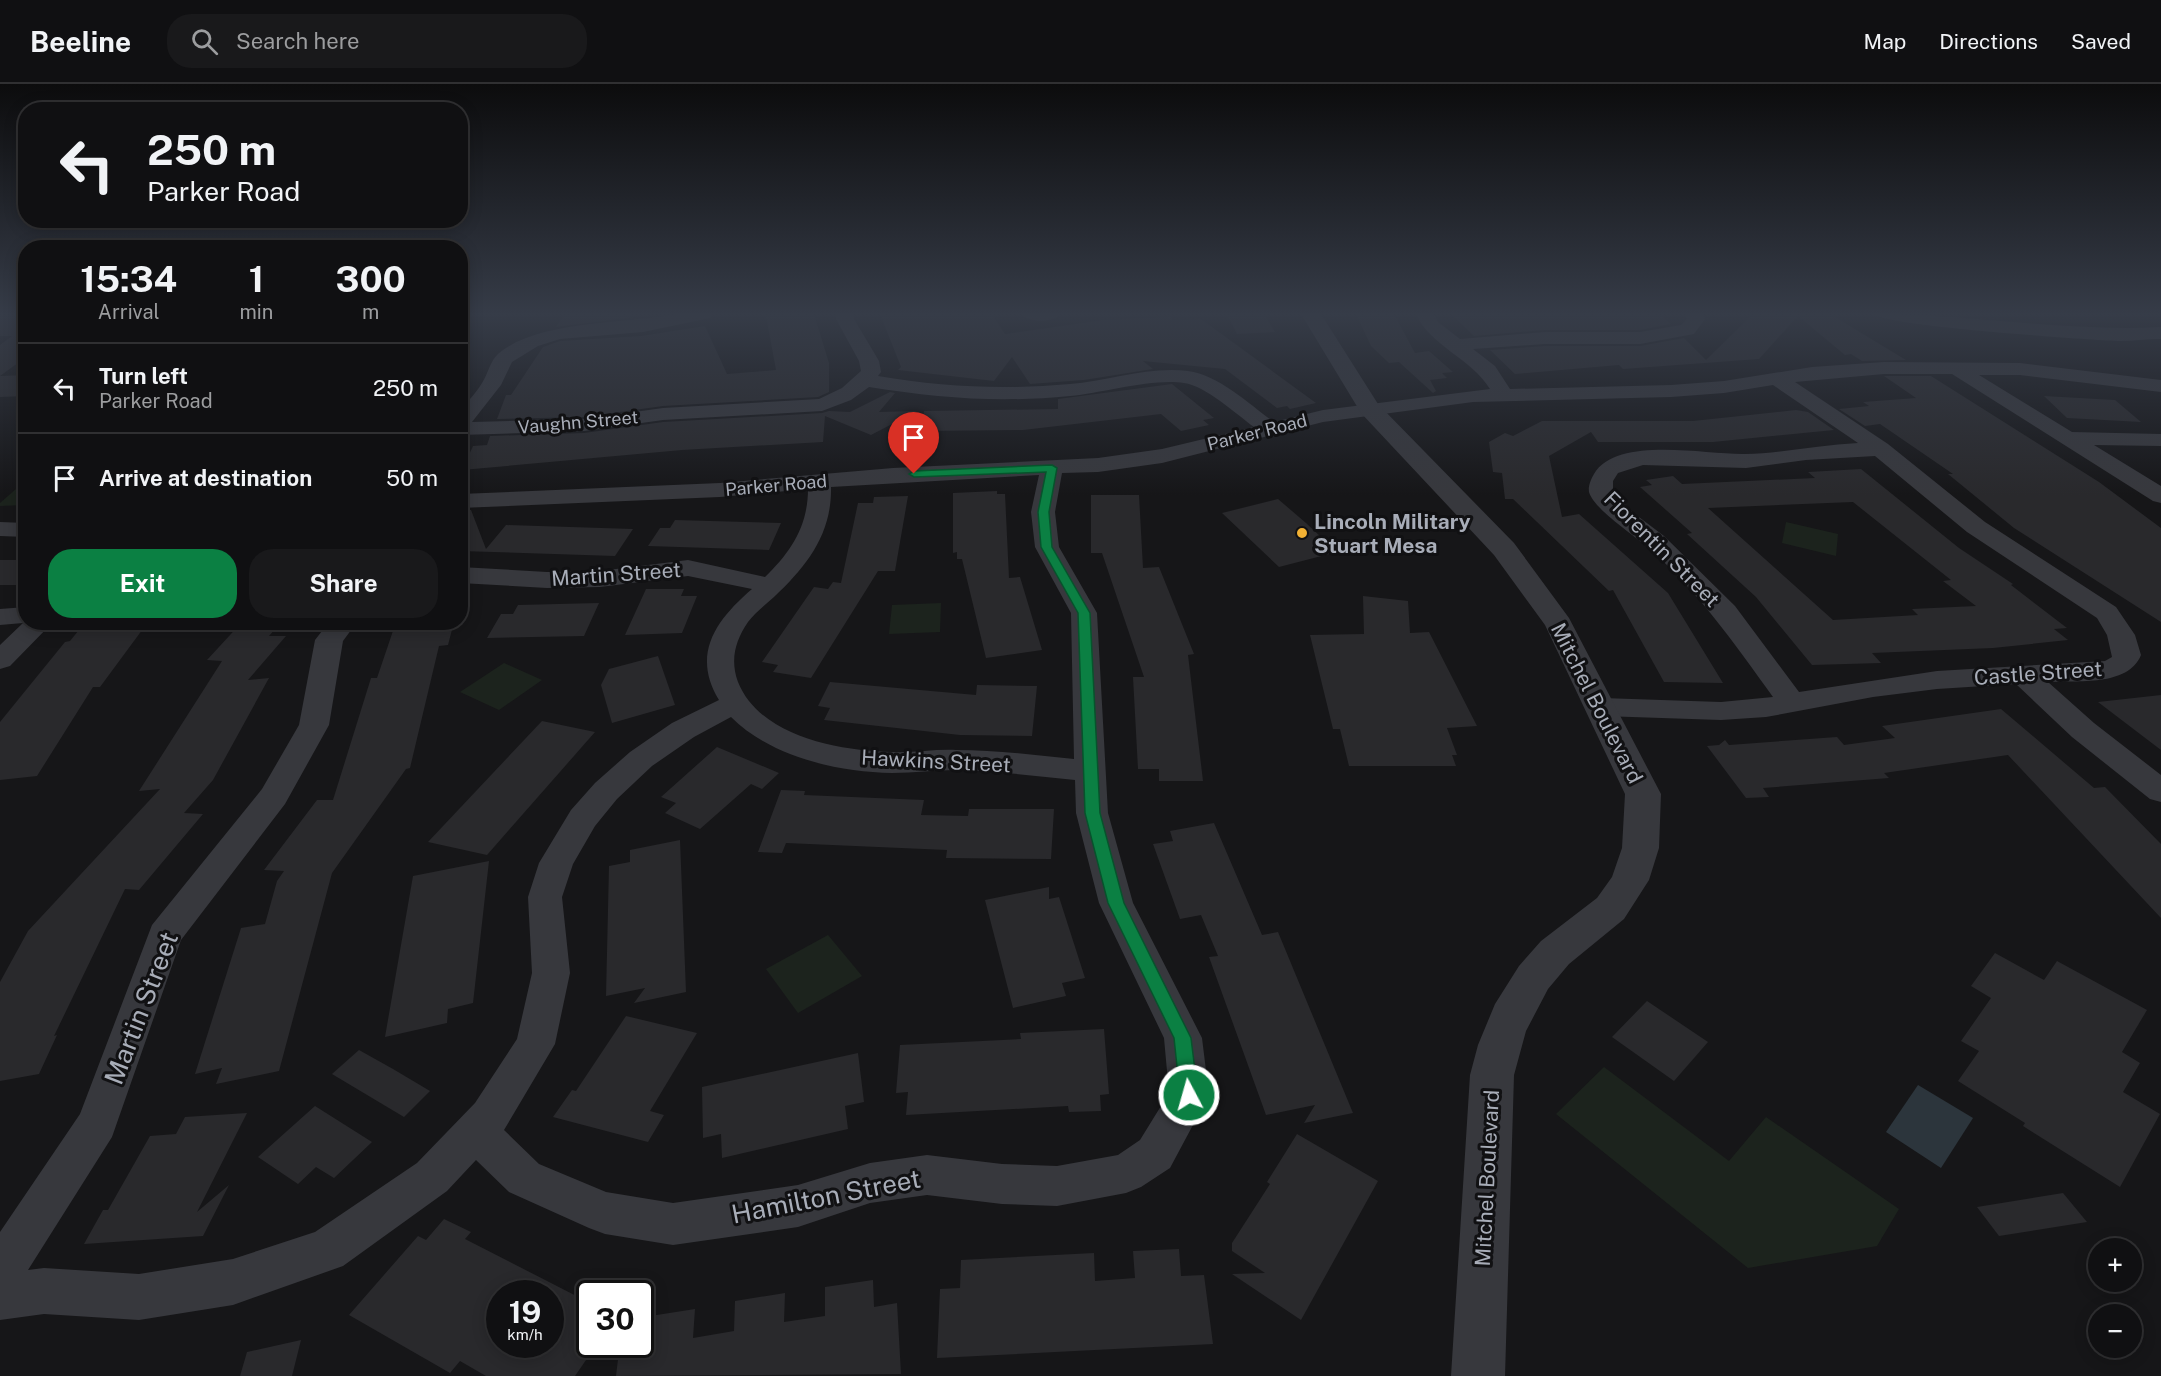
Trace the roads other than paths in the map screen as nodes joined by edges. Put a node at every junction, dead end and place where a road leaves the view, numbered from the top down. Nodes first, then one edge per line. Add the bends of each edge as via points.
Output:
1 (496, 374) edge
2 (869, 374) edge
3 (1348, 374) edge
4 (1491, 374) edge
5 (1823, 374) edge
6 (1965, 374) edge
7 (2065, 374) edge
8 (2116, 374) edge
9 (1777, 379) junction
10 (865, 380) junction
11 (2121, 381) junction
12 (2161, 386) edge
13 (1503, 394) junction
14 (1369, 408) junction
15 (468, 414) edge
16 (468, 429) edge
17 (1272, 429) junction
18 (2069, 438) junction
19 (2161, 440) edge
20 (1880, 449) junction
21 (1052, 468) junction
22 (819, 480) junction
23 (2161, 496) edge
24 (468, 501) edge
25 (0, 529) edge
26 (18, 530) edge
27 (468, 575) edge
28 (770, 586) junction
29 (18, 615) edge
30 (0, 616) edge
31 (32, 630) edge
32 (337, 630) edge
33 (0, 660) edge
34 (2024, 675) junction
35 (1792, 703) junction
36 (734, 704) junction
37 (1602, 707) junction
38 (1090, 771) junction
39 (2161, 791) edge
40 (476, 1131) junction
41 (0, 1272) edge
42 (0, 1297) edge
43 (1478, 1376) edge

1 - 15 street
2 - 10 street
3 - 14 street, Mitchel Boulevard
4 - 13 street
5 - 9 street, Parker Road
6 - 18 street
7 - 11 street, Parker Road
8 - 11 street
9 - 13 street, Parker Road via 1671,390
9 - 20 street, Castle Street
10 - 16 street, Vaughn Street via 842,397 822,405 675,413 584,425
10 - 17 street via 938,392 1015,394 1188,377 1209,386
11 - 12 street, Parker Road
13 - 14 street, Parker Road
14 - 17 street, Parker Road
14 - 37 street, Mitchel Boulevard via 1504,549 1559,624
17 - 21 street, Parker Road via 1162,456
18 - 19 street
18 - 23 street
20 - 34 street, Castle Street via 1976,527 2107,613 2121,635 2127,655 2124,662 2110,669
20 - 35 street, Fiorentin Street via 1750,461 1642,458 1612,466 1600,482 1600,493 1726,612
21 - 22 street, Parker Road
21 - 38 street, Hamilton Street via 1043,512 1047,547 1084,613
22 - 24 street, Parker Road via 720,490
22 - 28 street, Hawkins Street via 820,503 812,538 788,570
25 - 26 street
27 - 28 street, Martin Street via 600,579 688,568
28 - 36 street, Hawkins Street via 740,615 721,643 719,670
29 - 30 street
31 - 33 street
32 - 41 street, Martin Street via 328,640 314,725 274,796 165,935 97,1124
34 - 35 street, Castle Street via 1894,685
34 - 39 street via 2083,730
35 - 37 street, Castle Street via 1721,711
36 - 38 street, Hawkins Street via 775,737 813,750 883,762 956,760
36 - 40 street via 683,730 641,759 583,818 556,863 545,897 550,973 535,1044 490,1116
37 - 43 street, Mitchel Boulevard via 1643,794 1641,855 1618,903 1564,944 1528,985 1510,1013 1496,1057
38 - 40 street, Hamilton Street via 1092,813 1116,903 1183,1038 1189,1095 1155,1154 1126,1173 1057,1186 927,1175 870,1183 798,1206 673,1224 605,1214 524,1178
40 - 42 street via 432,1177 327,1250 233,1282 139,1297 44,1291

